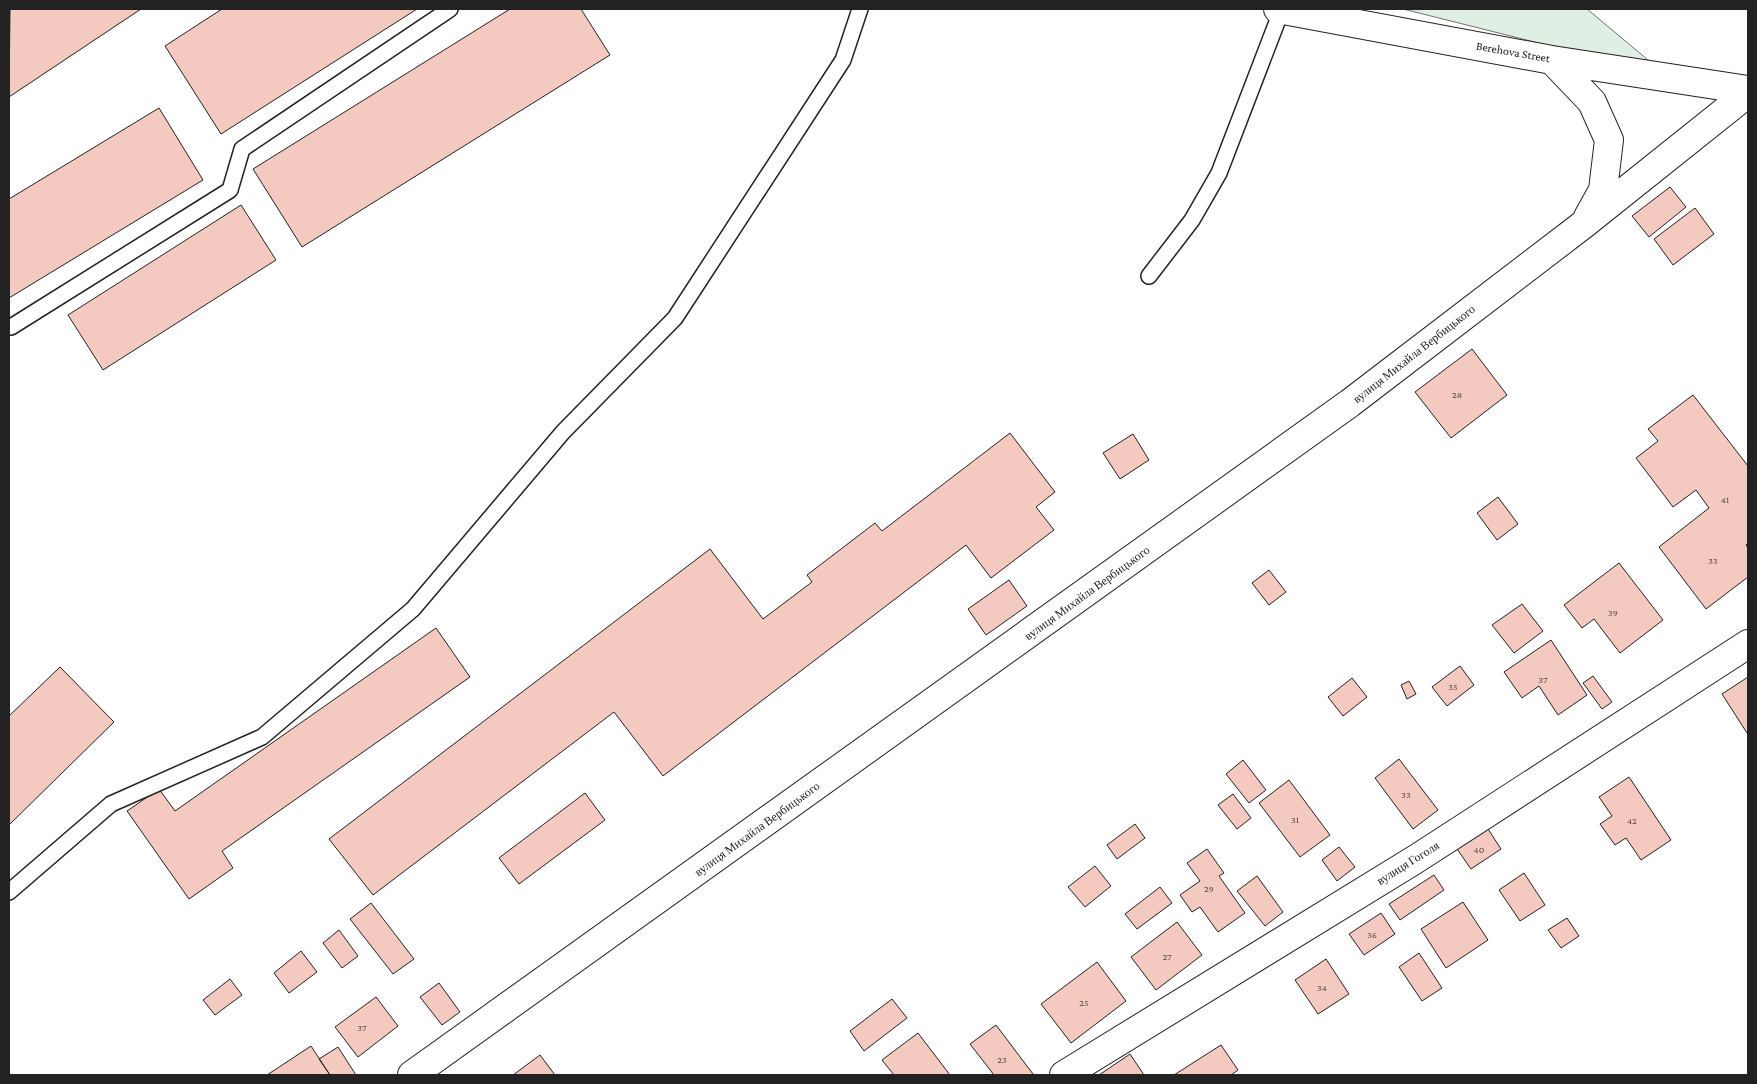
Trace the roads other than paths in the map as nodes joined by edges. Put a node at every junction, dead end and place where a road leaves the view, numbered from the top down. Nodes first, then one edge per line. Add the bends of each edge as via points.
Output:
1 (450, 9) edge
2 (860, 9) edge
3 (1280, 9) edge
4 (1552, 60) junction
5 (1748, 92) edge
6 (1584, 224) junction
7 (1149, 276) dead end
8 (11, 327) dead end
9 (1748, 644) edge
10 (9, 892) edge
11 (412, 1075) edge
12 (1064, 1075) edge

1 - 8 lane via 242,149 230,190
2 - 10 lane via 844,60 676,318 563,432 413,609 262,736 111,804
3 - 4 street, Berehova Street
3 - 7 lane via 1219,174 1192,220
4 - 5 street, Berehova Street
4 - 6 street via 1592,102 1609,140 1603,190
5 - 6 street, вулиця Михайла Вербицького
6 - 11 street, вулиця Михайла Вербицького via 1350,404
9 - 12 street, вулиця Гоголя via 1416,858

